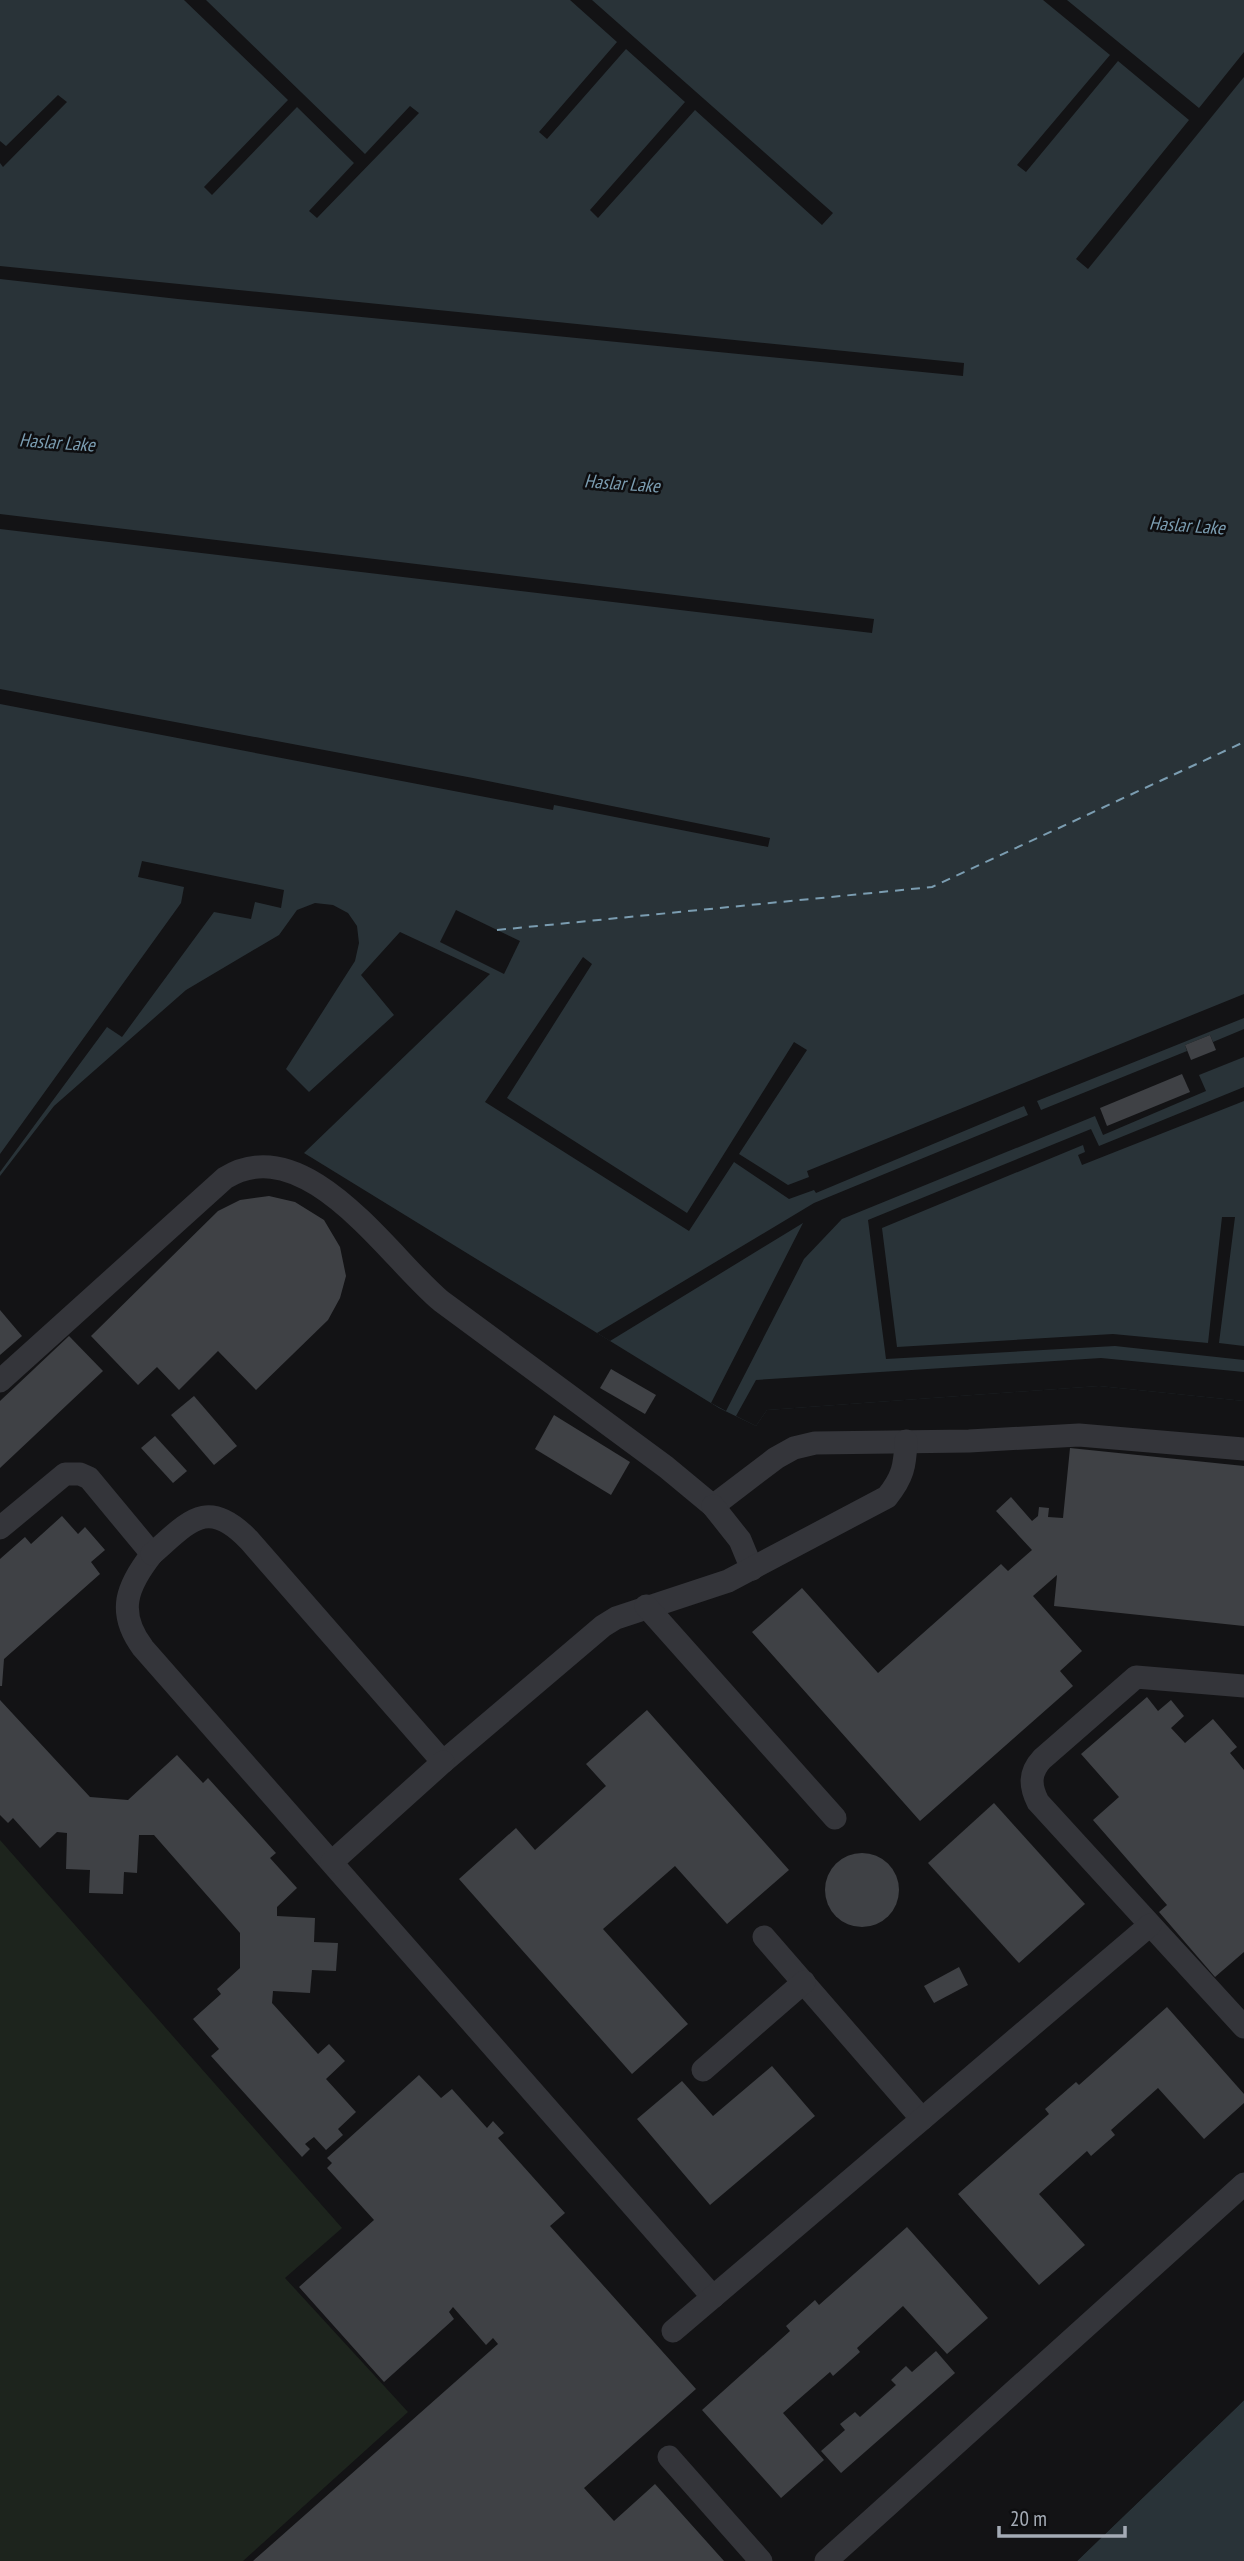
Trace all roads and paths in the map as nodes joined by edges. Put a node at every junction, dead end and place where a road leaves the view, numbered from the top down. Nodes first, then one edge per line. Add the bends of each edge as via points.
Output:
1 (0, 1381) edge
2 (906, 1441) junction
3 (1244, 1449) edge
4 (713, 1506) junction
5 (0, 1528) edge
6 (152, 1554) junction
7 (752, 1569) junction
8 (646, 1606) junction
9 (1244, 1686) edge
10 (443, 1762) junction
11 (835, 1818) dead end
12 (331, 1862) junction
13 (1150, 1925) junction
14 (764, 1937) dead end
15 (804, 1982) junction
16 (1244, 2027) edge
17 (703, 2070) dead end
18 (922, 2119) junction
19 (1244, 2184) edge
20 (713, 2297) junction
21 (673, 2331) dead end
22 (669, 2457) dead end
23 (761, 2561) edge
24 (826, 2561) edge

1 - 4 lane via 225,1178 247,1168 276,1168 332,1195 360,1217 441,1301
2 - 3 lane via 1079,1435
2 - 4 lane via 815,1443 794,1448
2 - 7 lane via 905,1466 887,1497
4 - 7 lane via 740,1540
5 - 6 lane via 60,1476 73,1472 95,1484
6 - 10 lane via 194,1519 216,1518 238,1528
6 - 12 lane via 129,1592 126,1610 133,1633
7 - 8 lane via 706,1589
8 - 10 lane via 603,1626
8 - 11 lane
9 - 13 lane via 1136,1677 1034,1767 1031,1783 1038,1802
10 - 12 lane
12 - 20 lane
13 - 16 lane
13 - 18 lane
14 - 15 lane
15 - 17 lane
15 - 18 lane
18 - 20 lane
19 - 24 lane
20 - 21 lane
22 - 23 lane

